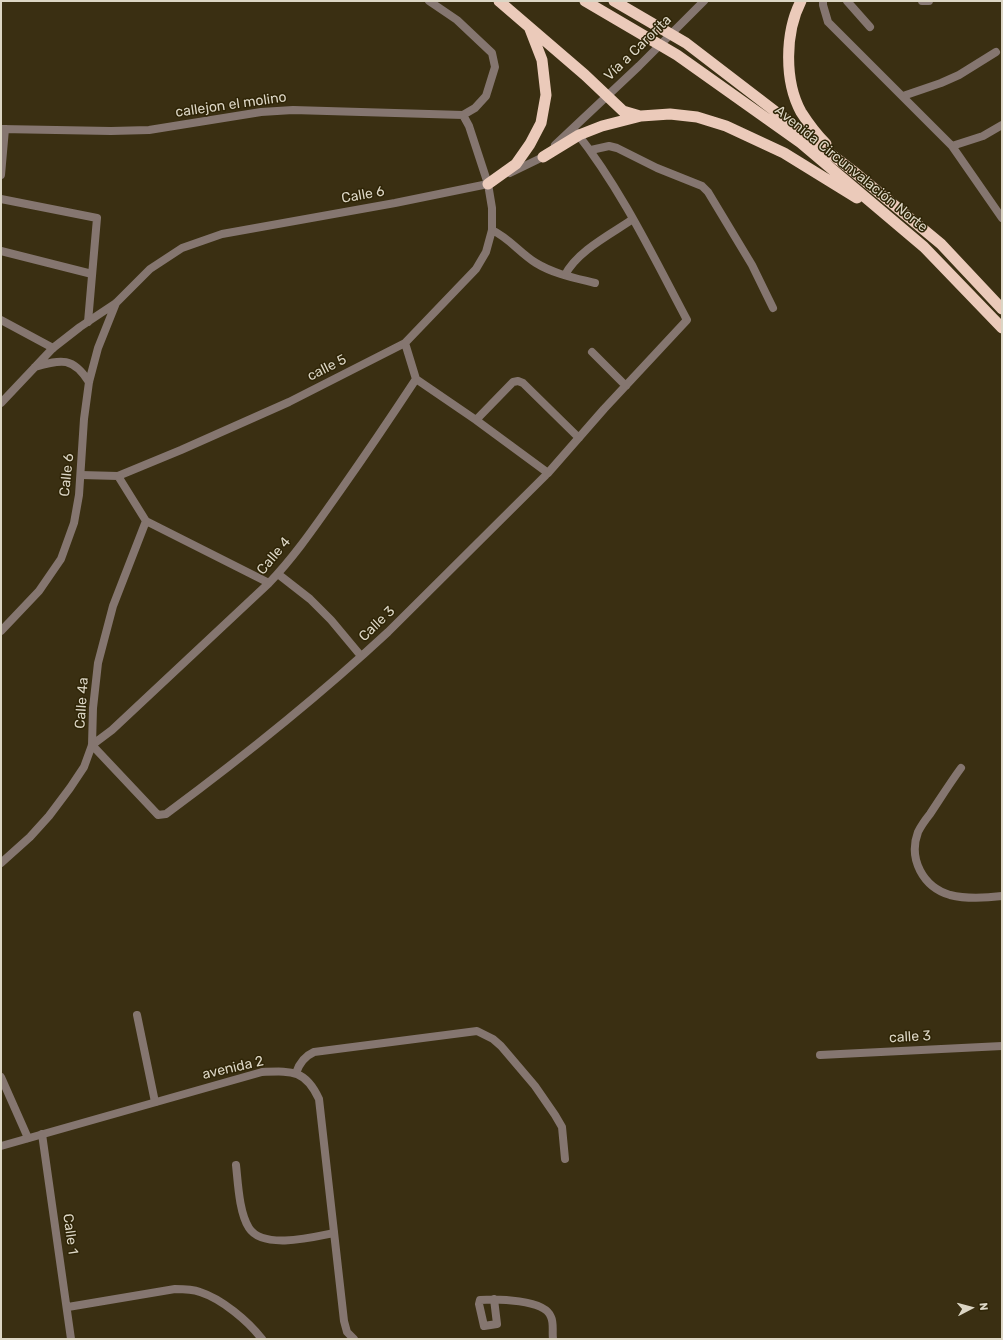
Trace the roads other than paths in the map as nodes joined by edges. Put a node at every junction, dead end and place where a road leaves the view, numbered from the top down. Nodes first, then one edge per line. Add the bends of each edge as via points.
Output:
1 (429, 1) edge
2 (499, 1) edge
3 (585, 1) edge
4 (614, 1) edge
5 (704, 1) edge
6 (801, 1) edge
7 (824, 1) edge
8 (847, 1) edge
9 (922, 1) edge
10 (928, 1) edge
11 (529, 27) junction
12 (870, 27) dead end
13 (996, 52) dead end
14 (607, 96) junction
15 (902, 96) junction
16 (463, 115) junction
17 (641, 116) junction
18 (1002, 125) edge
19 (3, 129) edge
20 (576, 132) junction
21 (952, 146) junction
22 (591, 150) junction
23 (543, 157) joint
24 (853, 171) junction
25 (1, 175) edge
26 (488, 184) junction
27 (1, 199) edge
28 (888, 217) junction
29 (1002, 218) edge
30 (633, 219) junction
31 (492, 230) junction
32 (1, 251) edge
33 (92, 274) junction
34 (565, 275) junction
35 (595, 283) dead end
36 (116, 303) junction
37 (773, 308) dead end
38 (1002, 309) edge
39 (1, 320) edge
40 (88, 322) junction
41 (1002, 328) edge
42 (405, 343) junction
43 (53, 348) junction
44 (592, 352) dead end
45 (34, 368) junction
46 (416, 379) junction
47 (89, 382) junction
48 (626, 386) junction
49 (1, 403) edge
50 (476, 420) junction
51 (579, 438) junction
52 (548, 473) junction
53 (81, 475) junction
54 (118, 476) junction
55 (146, 521) junction
56 (278, 574) junction
57 (269, 582) junction
58 (1, 631) edge
59 (361, 656) junction
60 (92, 745) junction
61 (961, 768) dead end
62 (1, 863) edge
63 (1002, 896) edge
64 (137, 1015) dead end
65 (1002, 1046) edge
66 (820, 1055) dead end
67 (296, 1073) junction
68 (1, 1077) edge
69 (155, 1102) junction
70 (42, 1134) junction
71 (28, 1138) junction
72 (1, 1146) edge
73 (565, 1159) dead end
74 (236, 1165) dead end
75 (334, 1233) junction
76 (494, 1299) dead end
77 (68, 1307) junction
78 (71, 1339) edge
79 (262, 1339) edge
80 (354, 1339) edge
81 (553, 1339) edge

1 - 16 street via 457,20 492,53 495,66 486,96 475,108
2 - 11 highway
3 - 28 highway, Avenida Circunvalación Norte via 677,55 801,143
4 - 24 highway, Avenida Circunvalación Norte via 686,43
5 - 14 street, Vía a Carorita
6 - 24 highway via 795,13 790,37 792,86 801,111 817,135
7 - 15 street via 828,22
8 - 12 street
9 - 10 street
11 - 14 highway
11 - 26 highway via 542,60 546,95 541,123 516,164
13 - 15 street via 959,75
14 - 17 highway via 623,111
14 - 20 street
15 - 21 street
16 - 19 street, callejon el molino via 293,110 261,112 149,130
16 - 26 street
17 - 20 highway
17 - 28 highway via 670,114 697,117 726,126 784,153
18 - 21 street via 983,136
19 - 25 street
20 - 22 street
20 - 23 highway
21 - 29 street
22 - 30 street
22 - 37 street via 603,147 616,148 702,186 752,265
23 - 26 street, Calle 6
24 - 38 highway, Avenida Circunvalación Norte via 941,244
26 - 31 street, calle 5
26 - 36 street, Calle 6 via 222,234 182,248 150,269
27 - 33 street via 97,218
28 - 41 highway, Avenida Circunvalación Norte via 924,247
30 - 34 street via 590,248 572,264
30 - 48 street, Calle 3 via 687,320
31 - 34 street via 536,262
31 - 42 street, calle 5 via 486,252 476,268
32 - 33 street
33 - 40 street
34 - 35 street
36 - 40 street, Calle 6
36 - 47 street, Calle 6 via 98,348
39 - 43 street
40 - 43 street, Calle 6
42 - 46 street
42 - 54 street, calle 5 via 289,402
43 - 45 street, Calle 6
44 - 48 street
45 - 47 street via 58,361 70,362 78,367
45 - 49 street, Calle 6
46 - 50 street
46 - 56 street, Calle 4 via 320,520
47 - 53 street, Calle 6
48 - 51 street, Calle 3
50 - 51 street via 513,382 518,381
50 - 52 street
51 - 52 street, Calle 3
52 - 59 street, Calle 3
53 - 54 street, calle 5
53 - 58 street, Calle 6 via 74,523 61,559 39,591
54 - 55 street
55 - 57 street
55 - 60 street, Calle 4a via 113,606 98,664
56 - 57 street, Calle 4
56 - 59 street via 331,620
57 - 60 street, Calle 4 via 112,730
59 - 60 street, Calle 3 via 228,769 166,814 158,815
60 - 62 street, Calle 4a via 84,767 49,816
61 - 63 street via 918,831 915,851 917,865 935,888 951,895
64 - 69 street
65 - 66 street, calle 3
67 - 69 street, avenida 2 via 262,1072
67 - 73 street via 298,1065 314,1052 478,1031 493,1038 501,1046 535,1086 555,1115 562,1126
67 - 75 street via 309,1083 319,1099
68 - 71 street
69 - 70 street, avenida 2
70 - 71 street, avenida 2
70 - 77 street, Calle 1
71 - 72 street, avenida 2
74 - 75 street via 245,1218 255,1235 278,1241 291,1241
75 - 80 street via 344,1320 347,1332
76 - 81 street via 522,1302 546,1310 551,1317
77 - 78 street, Calle 1
77 - 79 street via 175,1289 190,1289 220,1302 249,1324

